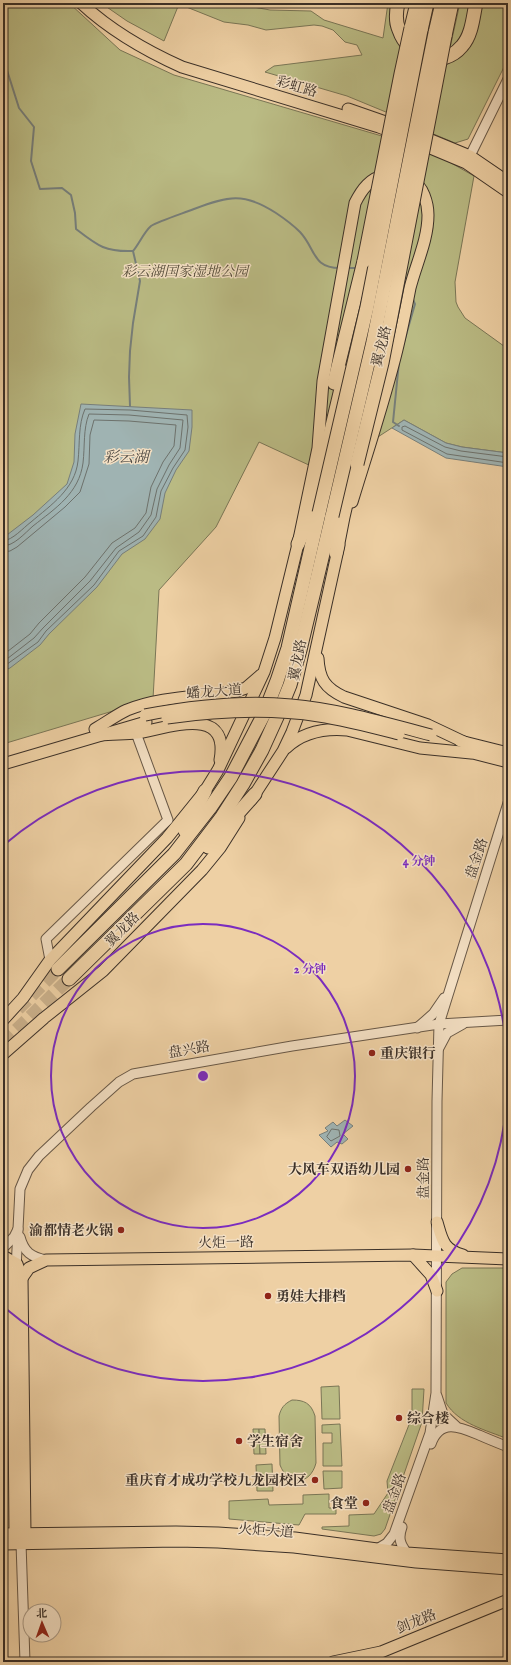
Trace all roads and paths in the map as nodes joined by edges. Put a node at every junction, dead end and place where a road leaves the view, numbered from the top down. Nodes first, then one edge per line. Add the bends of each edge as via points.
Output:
1 (81, 3) edge
2 (89, 3) edge
3 (398, 3) edge
4 (410, 3) edge
5 (417, 3) edge
6 (427, 3) edge
7 (442, 3) edge
8 (452, 3) edge
9 (476, 3) edge
10 (413, 29) junction
11 (440, 35) junction
12 (508, 79) edge
13 (468, 159) junction
14 (508, 182) edge
15 (508, 192) edge
16 (373, 342) junction
17 (318, 448) junction
18 (357, 464) junction
19 (316, 511) junction
20 (341, 517) junction
21 (298, 544) junction
22 (336, 553) joint
23 (316, 643) junction
24 (264, 672) junction
25 (98, 732) junction
26 (136, 733) junction
27 (430, 739) junction
28 (466, 743) junction
29 (283, 751) junction
30 (471, 753) junction
31 (508, 753) edge
32 (3, 758) edge
33 (508, 762) edge
34 (3, 764) edge
35 (218, 770) junction
36 (205, 791) junction
37 (255, 794) junction
38 (508, 803) edge
39 (174, 854) junction
40 (186, 864) junction
41 (54, 965) junction
42 (69, 979) tunnel mouth
43 (449, 992) junction
44 (3, 1020) edge
45 (508, 1020) edge
46 (466, 1022) junction
47 (439, 1024) junction
48 (417, 1028) junction
49 (439, 1048) junction
50 (3, 1054) edge
51 (437, 1222) junction
52 (18, 1227) junction
53 (3, 1248) edge
54 (413, 1255) junction
55 (3, 1256) edge
56 (438, 1257) junction
57 (473, 1258) junction
58 (508, 1259) edge
59 (46, 1260) junction
60 (17, 1264) junction
61 (4, 1267) edge
62 (22, 1278) junction
63 (13, 1285) junction
64 (437, 1291) junction
65 (436, 1393) junction
66 (456, 1426) junction
67 (508, 1447) edge
68 (3, 1534) edge
69 (20, 1537) junction
70 (3, 1544) edge
71 (377, 1549) junction
72 (407, 1553) junction
73 (508, 1560) edge
74 (508, 1569) edge
75 (508, 1600) edge
76 (25, 1662) edge
77 (334, 1662) edge

1 - 13 main road, 彩虹路 via 122,37 151,54 182,67 379,127
2 - 13 main road, 彩虹路 via 126,32 182,60 380,119
3 - 9 highway via 396,19 402,38 414,51 431,59 449,57 462,46 471,29
4 - 10 highway
5 - 10 highway
6 - 10 highway, 翼龙路
7 - 11 highway, 翼龙路
8 - 11 highway
10 - 17 highway, bridge via 401,74 364,261
10 - 19 highway, 翼龙路, bridge via 367,307
11 - 16 highway, 翼龙路, bridge
11 - 18 highway, bridge via 382,363
12 - 13 street
13 - 14 main road, 彩虹路
13 - 15 main road, 彩虹路
16 - 18 highway, bridge
16 - 20 highway, 翼龙路, bridge
17 - 20 main road, 翼龙路, bridge via 323,381 355,203 361,191 380,176 403,177 416,182 422,191 428,213 427,230 393,365
17 - 21 main road, 翼龙路
18 - 20 highway
19 - 21 highway
19 - 39 highway, 翼龙路 via 288,648 264,714 231,777
20 - 22 highway
20 - 40 highway, 翼龙路 via 290,685 277,718 243,784
21 - 24 main road, 翼龙路 via 276,638
22 - 23 main road, 翼龙路
23 - 28 main road via 320,675 336,693 428,725
23 - 29 main road, 翼龙路 via 306,695
24 - 25 main road via 237,691 138,707 121,714
24 - 35 main road, 翼龙路
25 - 26 main road
25 - 27 main road, 蟠龙大道, bridge via 194,706 290,705 319,708 374,720
25 - 32 main road, 蟠龙大道
25 - 34 main road, 蟠龙大道
26 - 35 main road via 190,723 211,727 217,732 222,745
26 - 41 street via 168,820 46,939
27 - 28 main road
27 - 30 main road
28 - 31 main road
29 - 30 main road via 301,736 336,729 426,749
29 - 37 main road, 翼龙路
30 - 33 main road
35 - 36 main road, 翼龙路
36 - 39 highway
36 - 41 main road, 翼龙路 via 167,838
37 - 40 highway via 214,841
37 - 50 main road, 翼龙路 via 220,848 183,891 103,971
38 - 43 street, 盘金路
39 - 41 highway, 翼龙路
40 - 42 highway, 翼龙路
41 - 44 main road, 翼龙路
43 - 47 street, 盘金路
43 - 48 street via 433,1014
45 - 46 street, 盘兴路
46 - 47 street, 盘兴路
46 - 49 street via 447,1033
47 - 48 street, 盘兴路
47 - 49 street, 盘金路
48 - 52 street, 盘兴路 via 292,1046 133,1074 119,1082 90,1107 28,1170 20,1189
49 - 51 street, 盘金路
51 - 56 street, 盘金路
51 - 57 main road via 443,1242 453,1252
52 - 53 street via 14,1237
52 - 59 street via 25,1250 35,1257
52 - 60 street, 盘兴路
54 - 56 main road, 火炬一路
54 - 59 main road, 火炬一路
54 - 64 main road via 431,1275
55 - 60 main road
56 - 57 main road, 火炬一路
56 - 64 street, 盘金路
57 - 58 main road, 火炬一路
59 - 60 street
59 - 62 main road, 火炬一路 via 29,1268
60 - 61 street
60 - 62 main road
60 - 63 street, 盘兴路
61 - 63 main road via 11,1274
62 - 69 main road
63 - 69 main road
64 - 65 street, 盘金路
65 - 66 street via 443,1414
65 - 71 street, 盘金路 via 430,1433 394,1534 387,1543
66 - 67 street
66 - 72 street via 442,1428 434,1436 399,1536 401,1545
68 - 69 main road
69 - 70 main road
69 - 71 main road, 火炬大道 via 218,1533 295,1538
69 - 74 main road, 火炬大道 via 218,1542 294,1547 416,1562
69 - 76 street
71 - 72 main road, 火炬大道
72 - 73 main road, 火炬大道
75 - 77 main road, 剑龙路 via 381,1652

